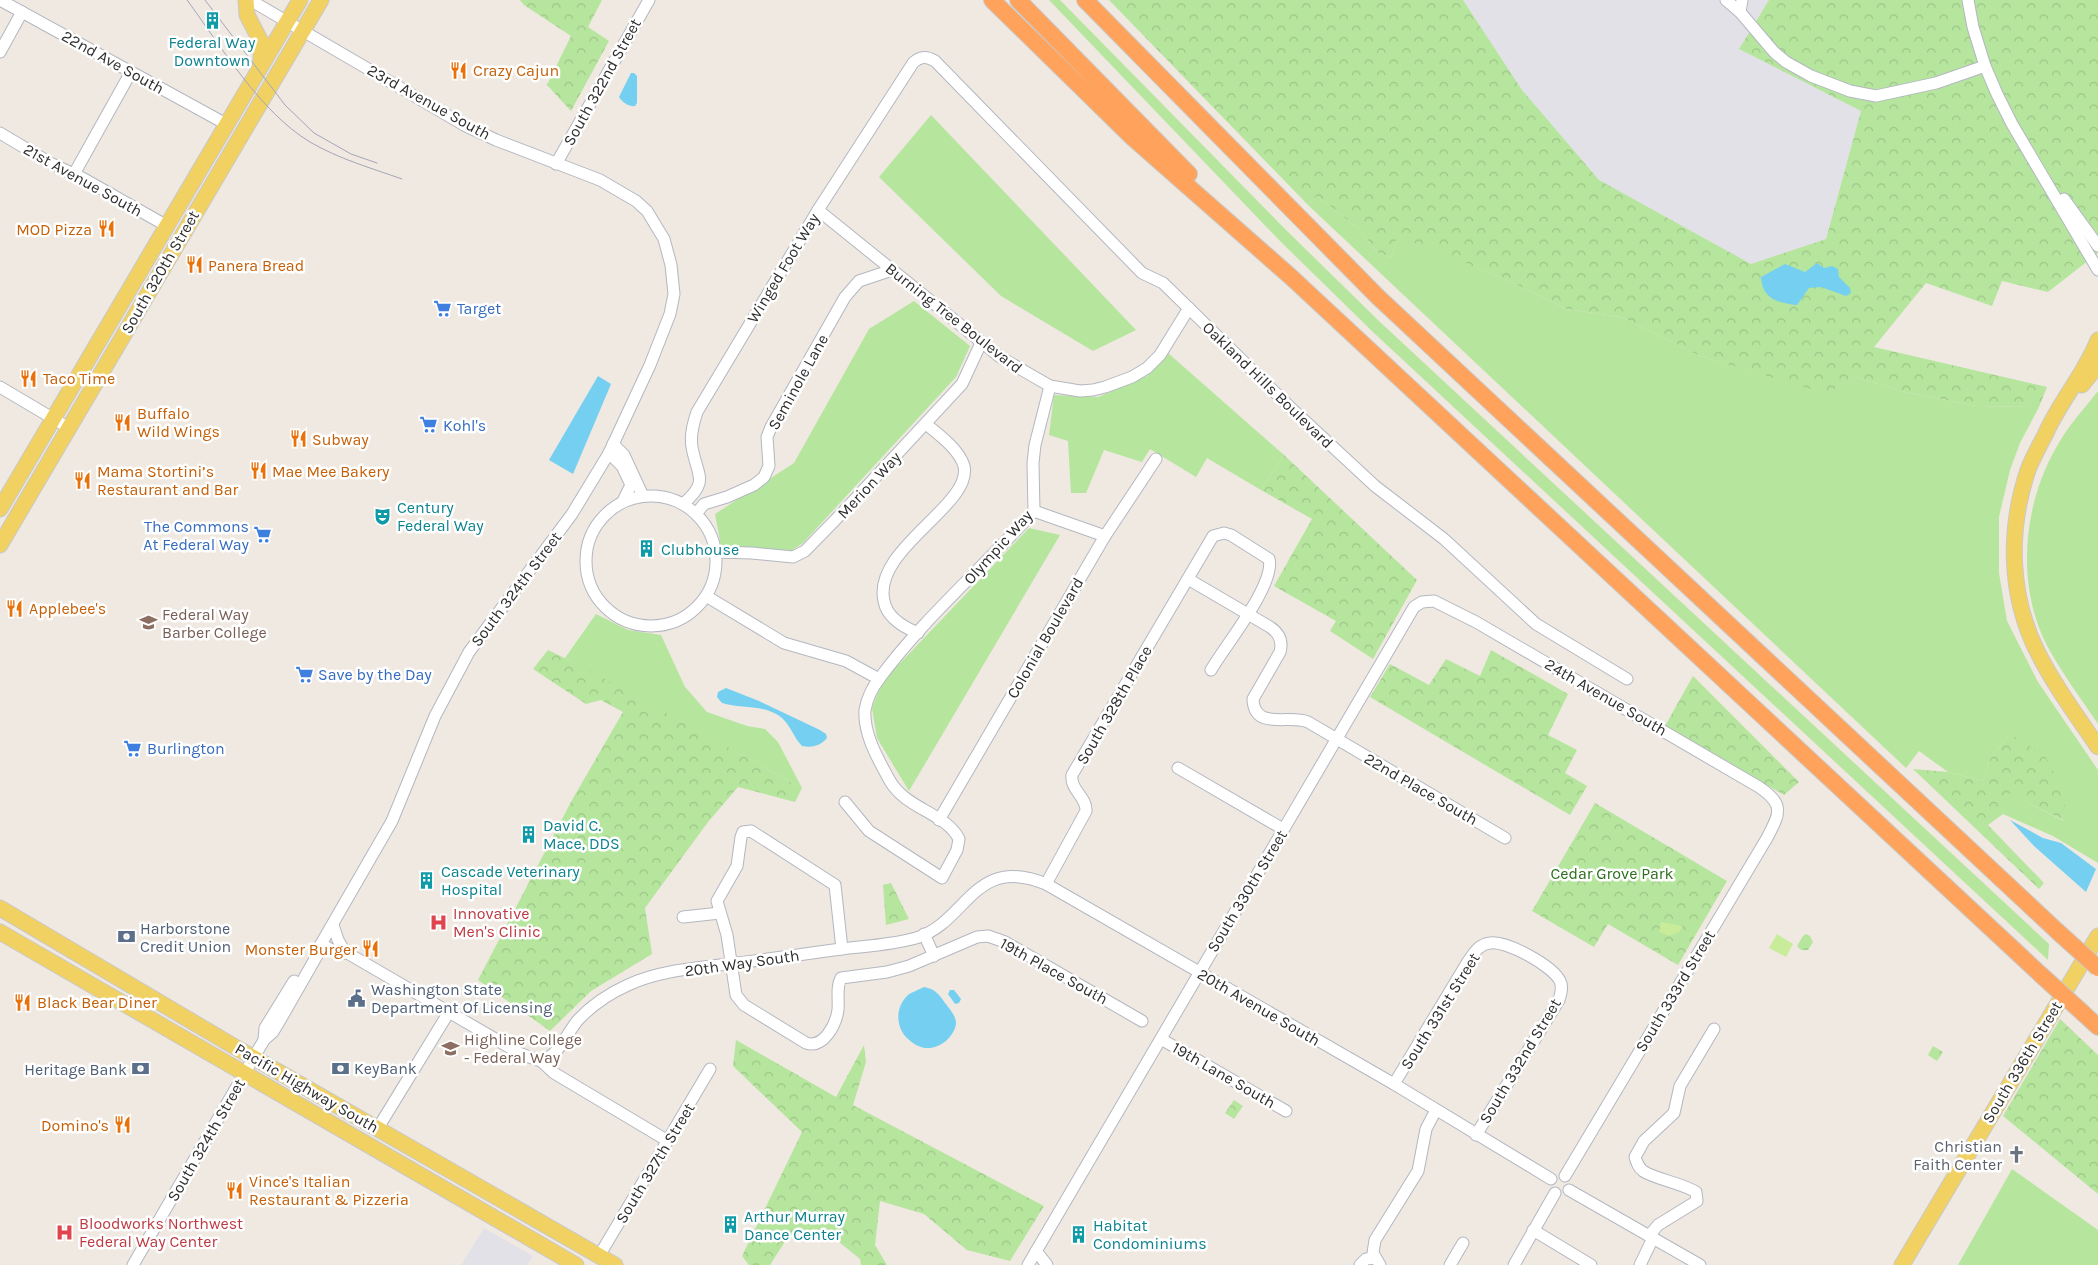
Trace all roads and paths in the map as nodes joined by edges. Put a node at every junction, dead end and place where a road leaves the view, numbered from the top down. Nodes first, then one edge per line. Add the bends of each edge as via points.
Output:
1 (0, 0) edge
2 (246, 0) edge
3 (250, 0) edge
4 (300, 0) edge
5 (321, 0) edge
6 (649, 0) edge
7 (992, 0) edge
8 (1018, 0) edge
9 (1085, 0) edge
10 (1726, 0) edge
11 (1742, 0) edge
12 (1968, 0) edge
13 (22, 12) junction
14 (1740, 12) junction
15 (287, 21) junction
16 (303, 30) junction
17 (0, 52) edge
18 (935, 61) joint
19 (261, 66) junction
20 (1985, 66) junction
21 (131, 72) junction
22 (226, 124) junction
23 (0, 133) edge
24 (216, 142) junction
25 (556, 164) junction
26 (2041, 171) junction
27 (74, 174) junction
28 (818, 210) junction
29 (188, 225) junction
30 (167, 226) junction
31 (658, 228) joint
32 (2098, 246) edge
33 (892, 270) junction
34 (2098, 270) edge
35 (1290, 277) junction
36 (142, 303) junction
37 (1189, 308) junction
38 (2098, 340) edge
39 (981, 343) junction
40 (2098, 365) edge
41 (1050, 386) junction
42 (0, 387) edge
43 (54, 418) junction
44 (926, 424) junction
45 (69, 428) junction
46 (2042, 442) junction
47 (611, 448) junction
48 (1156, 459) dead end
49 (700, 484) junction
50 (643, 496) junction
51 (623, 502) junction
52 (683, 504) junction
53 (704, 504) junction
54 (0, 509) edge
55 (1034, 511) junction
56 (696, 514) junction
57 (709, 532) junction
58 (1105, 536) junction
59 (0, 545) edge
60 (716, 552) junction
61 (1188, 579) junction
62 (706, 596) junction
63 (1427, 601) joint
64 (1248, 614) junction
65 (918, 633) junction
66 (1212, 670) dead end
67 (879, 679) junction
68 (1627, 679) dead end
69 (1338, 740) junction
70 (2098, 747) edge
71 (1178, 768) dead end
72 (845, 802) dead end
73 (1778, 805) joint
74 (939, 820) junction
75 (1283, 829) junction
76 (1505, 838) dead end
77 (1046, 884) junction
78 (962, 904) joint
79 (0, 908) edge
80 (720, 913) junction
81 (683, 916) dead end
82 (333, 925) junction
83 (4, 934) edge
84 (924, 934) junction
85 (2098, 936) edge
86 (321, 944) junction
87 (842, 949) junction
88 (346, 952) junction
89 (934, 956) junction
90 (731, 964) junction
91 (2098, 968) edge
92 (1199, 972) junction
93 (121, 980) junction
94 (1562, 986) joint
95 (449, 1012) junction
96 (1142, 1021) dead end
97 (2098, 1027) edge
98 (1714, 1028) dead end
99 (1161, 1039) junction
100 (254, 1057) junction
101 (541, 1061) junction
102 (710, 1069) dead end
103 (244, 1074) junction
104 (1394, 1084) junction
105 (1436, 1110) junction
106 (1286, 1112) dead end
107 (378, 1128) junction
108 (1476, 1135) junction
109 (668, 1141) junction
110 (1565, 1176) junction
111 (1551, 1179) junction
112 (1569, 1190) junction
113 (1555, 1193) junction
114 (1533, 1230) junction
115 (1651, 1237) junction
116 (1463, 1243) dead end
117 (1036, 1251) junction
118 (599, 1256) junction
119 (1377, 1261) edge
120 (133, 1265) edge
121 (576, 1265) edge
122 (614, 1265) edge
123 (1028, 1265) edge
124 (1046, 1265) edge
125 (1360, 1265) edge
126 (1450, 1265) edge
127 (1514, 1265) edge
128 (1591, 1265) edge
129 (1640, 1265) edge
130 (1700, 1265) edge
131 (1902, 1265) edge

1 - 13 street, 22nd Ave South
2 - 19 main road via 247,15 261,42
3 - 15 street, 23rd Avenue South
4 - 15 main road, South 320th Street
5 - 16 main road, South 320th Street
6 - 25 street, South 322nd Street
7 - 35 highway via 1133,138
8 - 35 highway
9 - 91 highway, bridge via 1378,297
10 - 14 street
11 - 14 street
12 - 20 street
13 - 17 street
13 - 21 street, 22nd Ave South
14 - 20 street via 1764,42 1786,62 1825,82 1867,95 1911,90
15 - 16 street, 23rd Avenue South
15 - 19 main road, South 320th Street
16 - 25 street, 23rd Avenue South via 464,125
16 - 29 main road, South 320th Street
18 - 28 street, Winged Foot Way via 924,57 913,63
18 - 37 street, Oakland Hills Boulevard via 1142,273 1163,283
19 - 22 main road, South 320th Street
20 - 26 street via 2012,124
21 - 22 street, 22nd Ave South
21 - 27 street
22 - 24 main road, South 320th Street
23 - 27 street, 21st Avenue South
24 - 29 main road via 210,168 183,215
24 - 30 main road, South 320th Street
25 - 31 street, 23rd Avenue South via 624,192 647,212
26 - 32 street
26 - 34 street
27 - 30 street, 21st Avenue South
28 - 33 street, Burning Tree Boulevard
28 - 49 street, Winged Foot Way via 697,412 691,436
29 - 36 main road, South 320th Street
30 - 36 main road via 172,237 146,282
30 - 43 main road, South 320th Street
31 - 47 street, South 324th Street via 667,248 674,282 670,314
33 - 39 street, Burning Tree Boulevard
33 - 53 street, Seminole Lane via 859,281 846,297 771,427 769,466 764,477 754,485
35 - 97 highway, bridge
36 - 45 main road, South 320th Street
37 - 41 street, Burning Tree Boulevard via 1160,355 1132,378 1105,388 1080,391
37 - 68 street, Oakland Hills Boulevard via 1375,486 1444,539 1536,624
38 - 46 main road
39 - 41 street, Burning Tree Boulevard
39 - 44 street, Merion Way via 962,384
40 - 46 main road
41 - 55 street, Olympic Way via 1035,445
42 - 43 street
43 - 45 street
43 - 54 main road, South 320th Street
44 - 60 street, Merion Way via 799,556
44 - 65 street via 959,457 964,466 964,477 953,495 892,562 882,583 885,606 890,614 899,624
45 - 59 main road, South 320th Street
46 - 70 main road via 2029,468 2017,511 2014,539 2016,578 2025,619 2037,650
47 - 50 street via 624,455
47 - 51 street via 631,485
47 - 82 street, South 324th Street via 572,514 463,661 435,716 392,821
48 - 58 street, Colonial Boulevard
49 - 52 street via 695,494
49 - 53 street, Winged Foot Way
50 - 51 street
50 - 52 street via 662,496
51 - 62 street via 603,516 590,537 586,556 592,589 609,611 632,623 647,626 666,624 680,619
52 - 56 street
53 - 56 street
53 - 57 street, Winged Foot Way
55 - 58 street
55 - 65 street, Olympic Way
56 - 57 street
57 - 60 street
58 - 74 street, Colonial Boulevard
60 - 62 street via 714,577
61 - 64 street
61 - 64 street via 1213,536 1231,535 1269,559 1271,566
61 - 77 street, South 328th Place via 1072,775 1072,784 1085,802 1086,811
62 - 67 street via 784,643 846,662
63 - 69 street, South 330th Street via 1414,607 1399,630
63 - 73 street, 24th Avenue South via 1445,605 1536,656 1759,787
64 - 66 street
64 - 69 street, 22nd Place South via 1275,630 1281,649 1254,695 1255,709 1272,721 1301,719
65 - 67 street, Olympic Way
67 - 74 street, Olympic Way via 866,709 874,749 899,794
69 - 75 street, South 330th Street
69 - 76 street, 22nd Place South
71 - 75 street
72 - 74 street, Olympic Way via 869,831 942,878 959,842 953,831
73 - 110 street, South 333rd Street via 1778,814 1767,838
75 - 92 street, South 330th Street
77 - 78 street, 20th Avenue South via 1023,878 999,879 979,887
77 - 92 street, 20th Avenue South
78 - 84 street, 20th Way South via 941,925
79 - 93 main road, Pacific Highway South
80 - 81 street
80 - 87 street via 718,899 737,866 741,835 750,830 835,885
80 - 90 street
82 - 86 street, South 324th Street
82 - 88 street
83 - 93 main road via 17,931 100,975
83 - 103 main road, Pacific Highway South
84 - 87 street, 20th Way South via 881,945
84 - 89 street
85 - 131 main road, South 336th Street
86 - 88 street
86 - 100 street, South 324th Street via 313,949 265,1028 264,1040
87 - 90 street, 20th Way South
88 - 95 street
89 - 90 street, 19th Place South via 899,969 841,978 834,1021 823,1040 813,1045 742,1004 735,992
89 - 96 street, 19th Place South via 977,937 988,936
90 - 101 street, 20th Way South via 654,976 619,989 586,1012 554,1054
92 - 99 street, South 330th Street
92 - 104 street, 20th Avenue South
93 - 100 main road, Pacific Highway South
94 - 104 street, South 331st Street via 1557,976 1546,967 1512,948 1490,942 1476,950
94 - 108 street, South 332nd Street via 1556,1007
95 - 101 street via 521,1054
95 - 107 street
98 - 115 street via 1680,1086 1674,1113 1644,1142 1635,1157 1644,1172 1696,1192 1697,1201 1658,1225
99 - 106 street, 19th Lane South
99 - 117 street, South 330th Street
100 - 103 street, South 324th Street
100 - 107 main road, Pacific Highway South
101 - 109 street via 554,1073
102 - 109 street, South 327th Street
103 - 120 street, South 324th Street
103 - 121 main road, Pacific Highway South
104 - 105 street, 20th Avenue South
105 - 108 street, 20th Avenue South
105 - 119 street via 1426,1129 1418,1171 1375,1240 1373,1249
107 - 118 main road, Pacific Highway South
108 - 111 street, 20th Avenue South
109 - 118 street, South 327th Street
110 - 111 street via 1557,1175
110 - 112 street via 1570,1183
111 - 113 street via 1550,1186
112 - 113 street via 1564,1194
112 - 115 street
113 - 114 street
114 - 127 street
114 - 128 street
115 - 129 street
115 - 130 street
116 - 126 street
117 - 123 street, South 330th Street
117 - 124 street
118 - 122 main road, Pacific Highway South
119 - 125 street via 1366,1259

